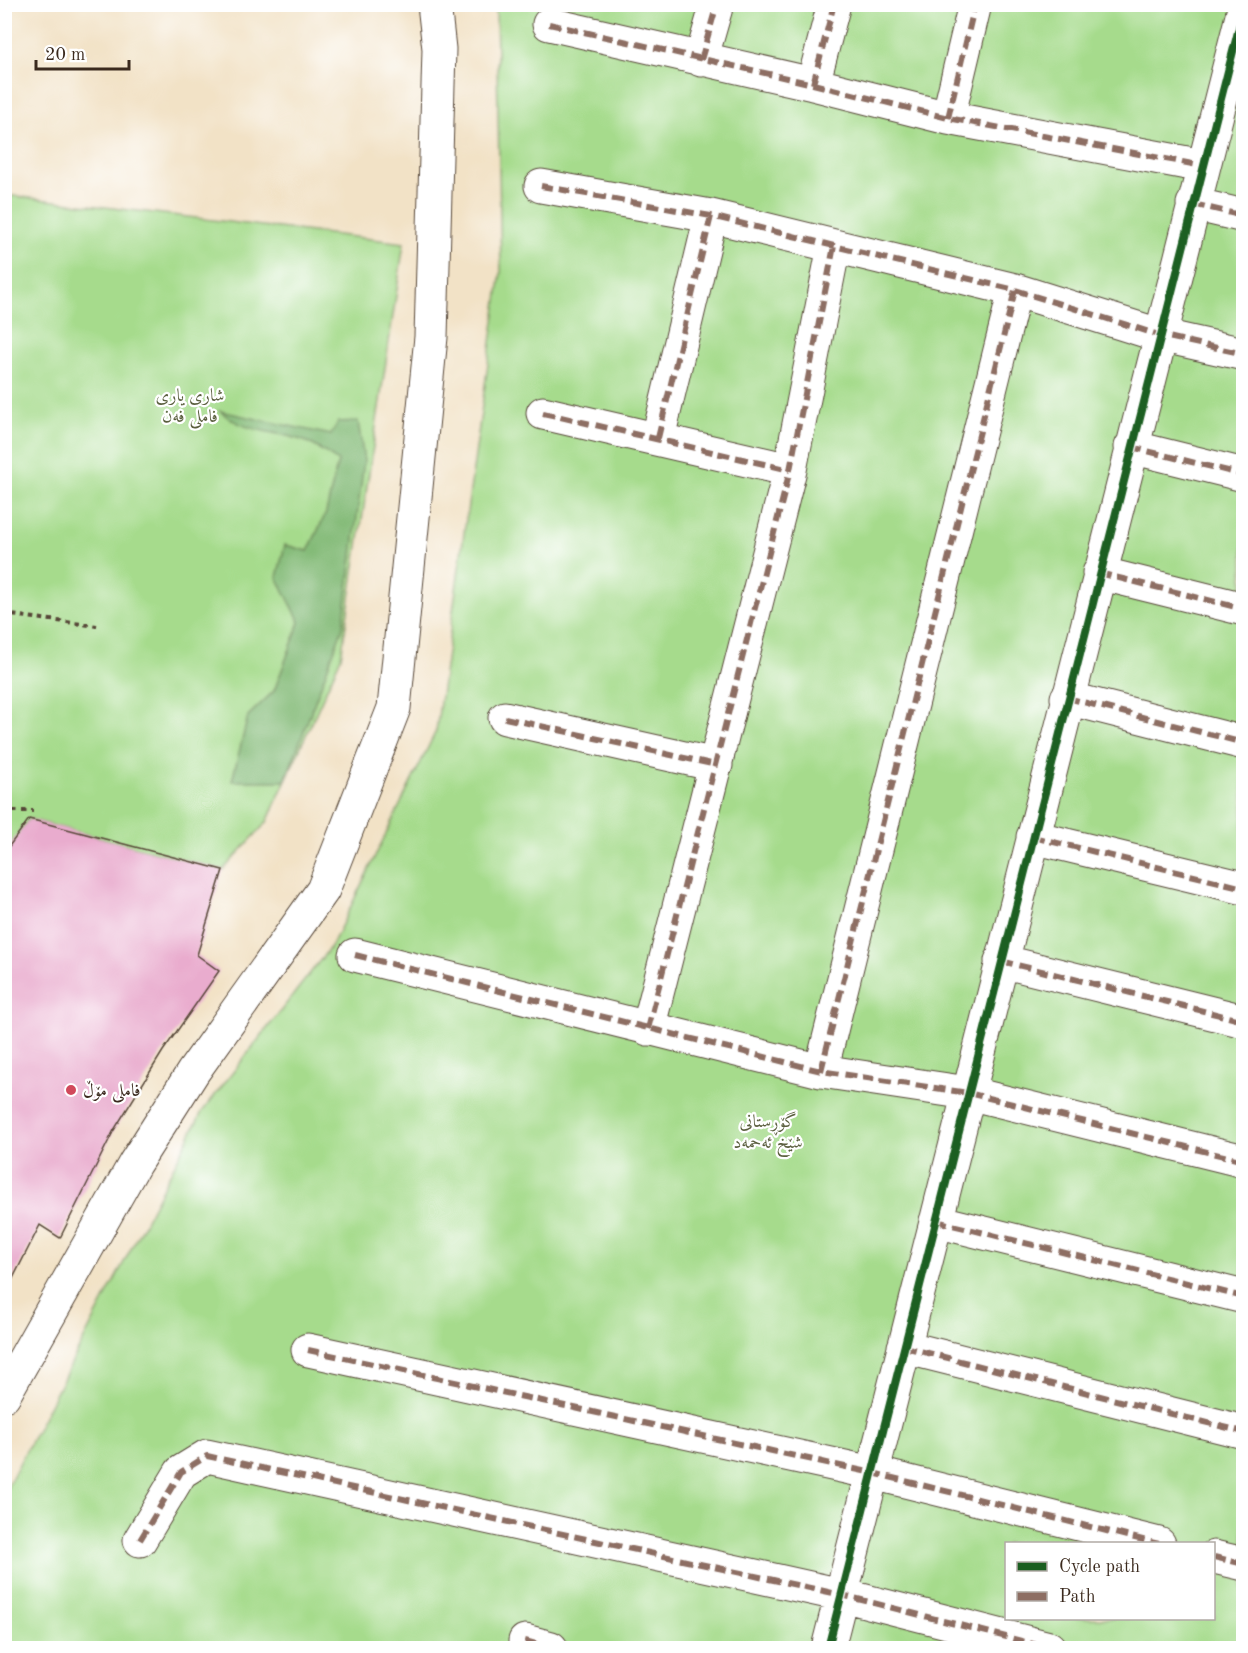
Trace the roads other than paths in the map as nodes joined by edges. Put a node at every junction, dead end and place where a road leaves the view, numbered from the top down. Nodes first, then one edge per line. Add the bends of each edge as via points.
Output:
1 (434, 4) edge
2 (717, 4) edge
3 (834, 4) edge
4 (975, 4) edge
5 (1244, 8) edge
6 (549, 24) dead end
7 (701, 60) junction
8 (1237, 61) edge
9 (813, 84) junction
10 (948, 118) junction
11 (1203, 166) junction
12 (541, 186) dead end
13 (1193, 204) junction
14 (711, 216) junction
15 (1244, 216) edge
16 (834, 246) junction
17 (1014, 290) junction
18 (1159, 335) junction
19 (1244, 354) edge
20 (543, 413) dead end
21 (658, 438) junction
22 (1131, 447) junction
23 (790, 470) junction
24 (1244, 475) edge
25 (1099, 573) junction
26 (1244, 609) edge
27 (1067, 698) junction
28 (505, 718) dead end
29 (1244, 743) edge
30 (716, 765) junction
31 (1033, 837) junction
32 (1244, 888) edge
33 (355, 956) dead end
34 (1002, 961) junction
35 (1244, 1021) edge
36 (648, 1029) junction
37 (821, 1071) junction
38 (968, 1093) junction
39 (1244, 1161) edge
40 (936, 1221) junction
41 (1244, 1297) edge
42 (904, 1347) junction
43 (308, 1350) dead end
44 (4, 1395) edge
45 (1244, 1432) edge
46 (873, 1473) junction
47 (140, 1540) dead end
48 (1151, 1542) edge
49 (1215, 1557) edge
50 (1244, 1564) edge
51 (842, 1595) junction
52 (828, 1648) edge
53 (1049, 1648) edge

1 - 44 street via 439,49 431,337 394,708 323,890 226,1024 141,1154
2 - 7 street
3 - 9 street
4 - 10 street
5 - 8 street
6 - 7 street
7 - 9 street
8 - 11 street
9 - 10 street
10 - 11 street
11 - 13 street
12 - 14 street
13 - 15 street
13 - 18 street
14 - 16 street
14 - 21 street
16 - 17 street
16 - 23 street
17 - 18 street
17 - 37 street
18 - 19 street
18 - 22 street
20 - 21 street
21 - 23 street
22 - 24 street
22 - 25 street
23 - 30 street
25 - 26 street
25 - 27 street
27 - 29 street
27 - 31 street
28 - 30 street
30 - 36 street
31 - 32 street
31 - 34 street
33 - 36 street
34 - 35 street
34 - 38 street
36 - 37 street
37 - 38 street
38 - 39 street
38 - 40 street
40 - 41 street
40 - 42 street
42 - 45 street
42 - 46 street
43 - 46 street
46 - 48 street
46 - 51 street
47 - 51 street via 181,1472 207,1456
49 - 50 street
51 - 52 street
51 - 53 street

